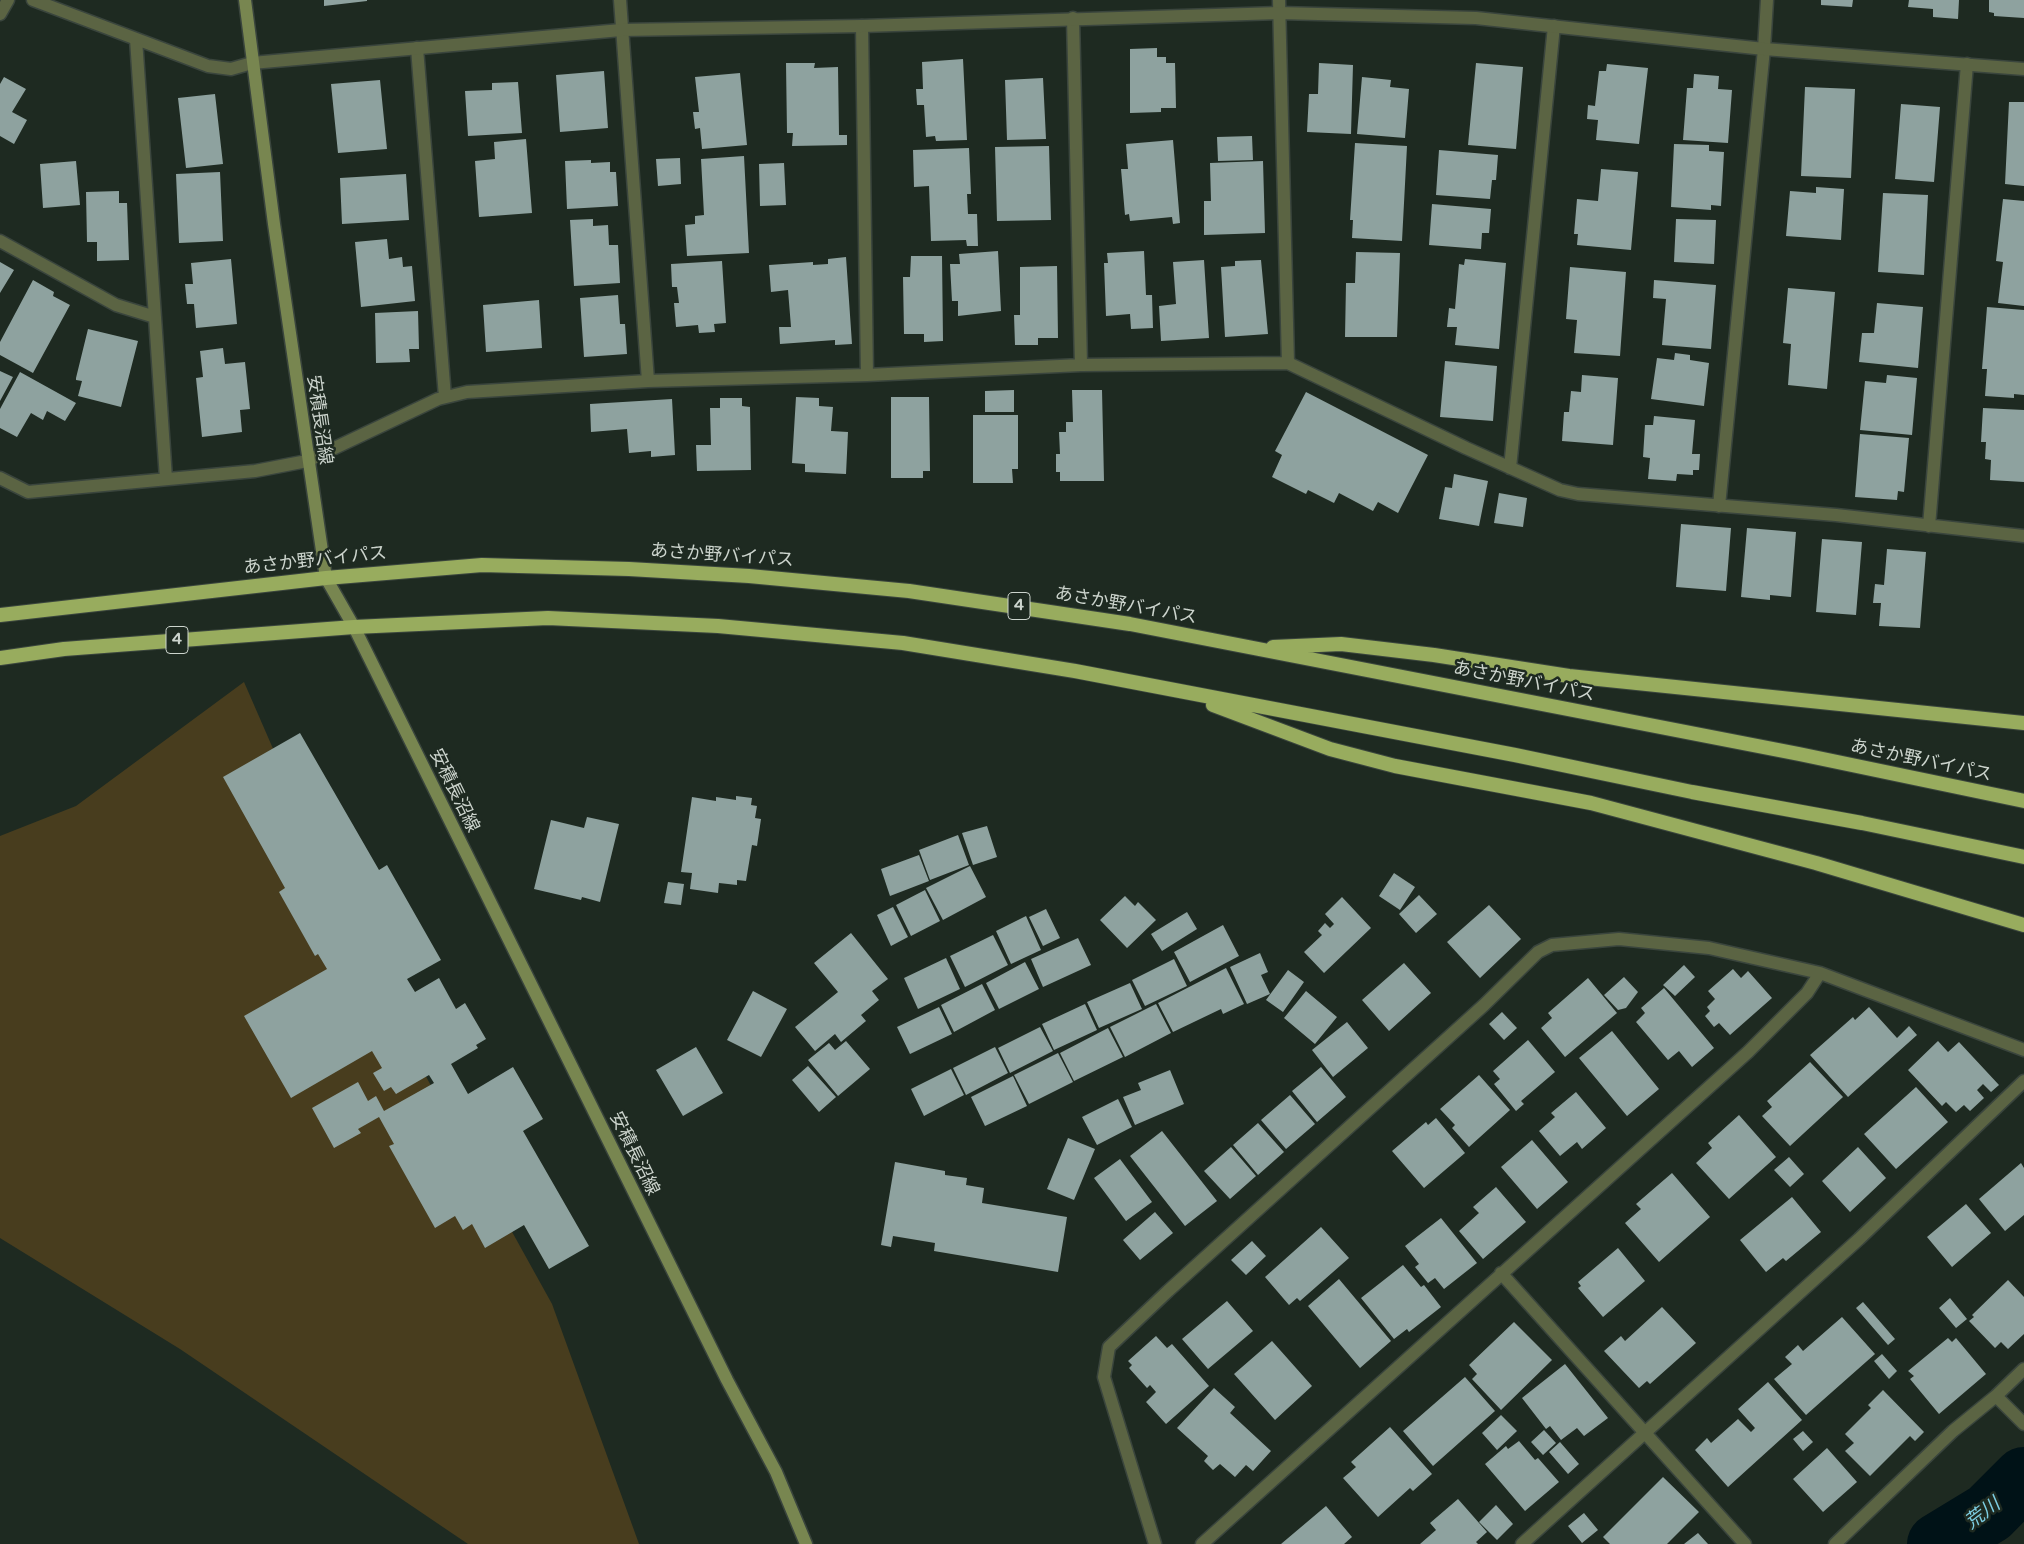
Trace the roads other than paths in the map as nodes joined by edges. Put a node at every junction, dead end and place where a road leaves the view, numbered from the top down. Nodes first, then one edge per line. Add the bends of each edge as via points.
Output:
1 (8, 0) edge
2 (33, 0) edge
3 (245, 0) edge
4 (620, 0) edge
5 (1767, 0) edge
6 (1279, 6) edge
7 (0, 14) edge
8 (1073, 18) junction
9 (862, 26) junction
10 (1554, 26) junction
11 (621, 30) junction
12 (136, 38) junction
13 (418, 48) junction
14 (1764, 49) junction
15 (252, 63) junction
16 (1967, 64) junction
17 (2024, 69) edge
18 (0, 241) edge
19 (155, 316) junction
20 (1288, 363) junction
21 (1081, 365) junction
22 (867, 375) junction
23 (648, 381) junction
24 (445, 397) junction
25 (307, 461) junction
26 (1510, 468) junction
27 (0, 478) edge
28 (166, 479) junction
29 (1719, 506) junction
30 (1928, 526) junction
31 (2024, 536) edge
32 (326, 578) junction
33 (0, 615) edge
34 (354, 627) junction
35 (1248, 648) junction
36 (0, 658) edge
37 (1180, 692) junction
38 (2024, 723) edge
39 (2024, 801) edge
40 (2024, 857) edge
41 (2024, 925) edge
42 (1820, 973) junction
43 (2024, 1050) edge
44 (2024, 1081) edge
45 (1501, 1273) junction
46 (2024, 1369) edge
47 (1996, 1396) junction
48 (2024, 1424) edge
49 (1647, 1433) junction
50 (806, 1544) edge
51 (1155, 1544) edge
52 (1202, 1544) edge
53 (1522, 1544) edge
54 (1745, 1544) edge
55 (1835, 1544) edge

1 - 7 street
2 - 12 street
3 - 15 main road, 安積長沼線
4 - 11 street
5 - 14 street
6 - 8 street
6 - 10 street
6 - 20 street
8 - 9 street
8 - 21 street
9 - 11 street
9 - 22 street
10 - 14 street
10 - 26 street
11 - 13 street
11 - 23 street
12 - 15 street via 208,66 231,69
12 - 19 street
13 - 15 street
13 - 24 street
14 - 16 street
14 - 29 street
15 - 25 main road, 安積長沼線
16 - 17 street
16 - 30 street
18 - 19 street via 116,305
19 - 28 street
20 - 21 street
20 - 26 street
21 - 22 street
22 - 23 street
23 - 24 street via 467,392
24 - 25 street
25 - 28 street via 255,471
25 - 32 main road, 安積長沼線
26 - 29 street via 1560,490 1578,494
27 - 28 street via 28,492
29 - 30 street
30 - 31 street
32 - 33 highway, あさか野バイパス / 4
32 - 34 main road, 安積長沼線
32 - 35 highway, あさか野バイパス / 4 via 482,565 749,576 909,591 1030,608
34 - 36 highway, 4 via 64,649
34 - 37 highway, 4 via 548,618 718,626 903,643
34 - 50 main road, 安積長沼線 via 727,1380 776,1472
35 - 38 highway via 1342,644 1569,676
35 - 39 highway, あさか野バイパス / 4 via 1800,754
37 - 40 highway, 4
37 - 41 highway via 1330,749 1396,766 1600,806 1807,861
42 - 43 street
42 - 45 street via 1807,993 1748,1052
42 - 51 street via 1708,948 1619,939 1552,945 1538,952 1109,1347 1104,1377
44 - 49 street via 1859,1239
45 - 49 street
45 - 52 street
46 - 47 street
47 - 48 street
47 - 55 street via 1953,1430
49 - 53 street
49 - 54 street

